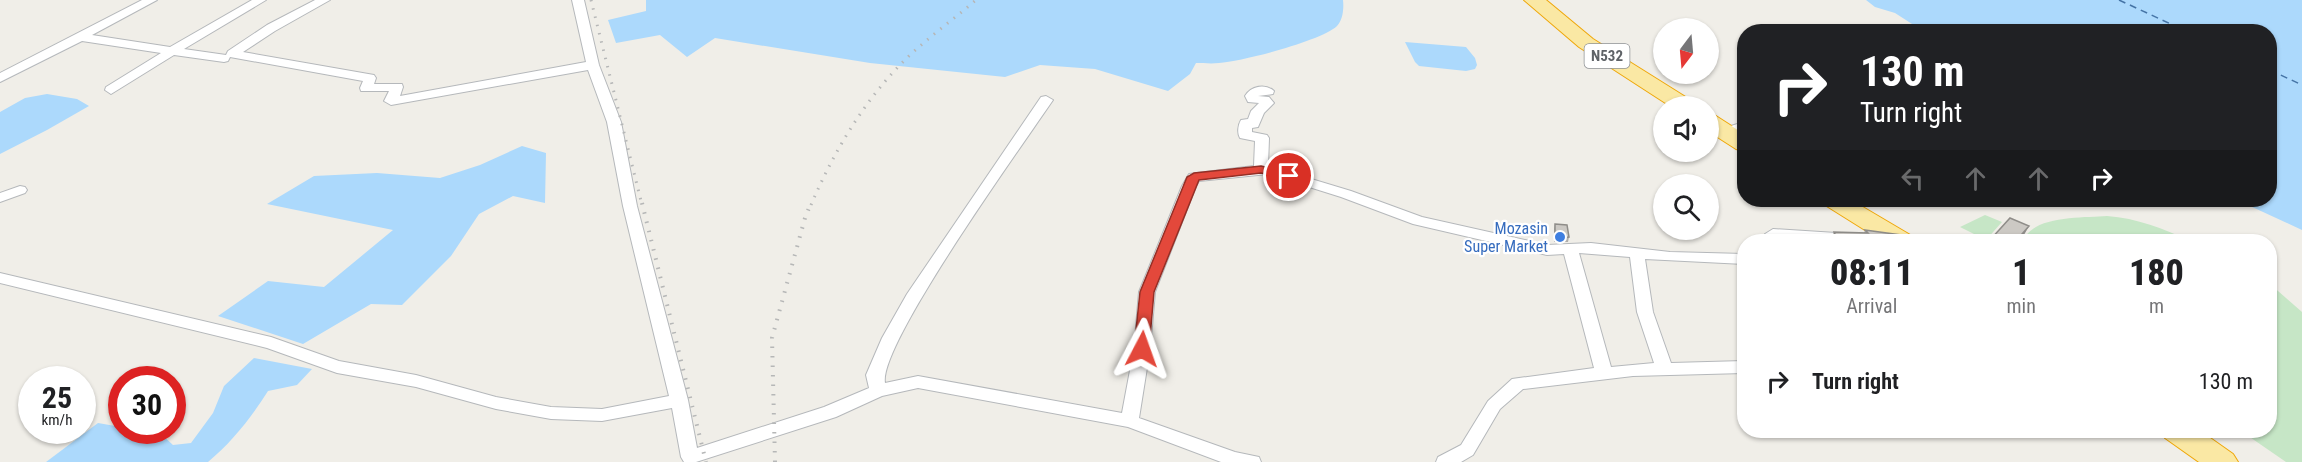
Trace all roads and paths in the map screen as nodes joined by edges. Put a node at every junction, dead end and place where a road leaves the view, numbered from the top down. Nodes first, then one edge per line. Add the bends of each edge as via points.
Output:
1 (151, 0) edge
2 (260, 0) edge
3 (324, 0) edge
4 (578, 0) edge
5 (1533, 0) edge
6 (81, 37) junction
7 (172, 51) junction
8 (224, 58) dead end
9 (593, 65) junction
10 (0, 78) edge
11 (111, 90) dead end
12 (1268, 91) dead end
13 (1668, 96) edge
14 (1046, 100) dead end
15 (1261, 169) junction
16 (20, 190) dead end
17 (0, 198) edge
18 (1846, 207) edge
19 (1891, 234) edge
20 (1570, 249) junction
21 (1637, 253) junction
22 (1737, 259) edge
23 (0, 278) edge
24 (1737, 367) edge
25 (1665, 369) junction
26 (1605, 373) junction
27 (878, 391) junction
28 (679, 400) junction
29 (1130, 421) junction
30 (2188, 438) edge
31 (691, 460) edge
32 (1252, 462) edge
33 (1445, 462) edge
34 (2222, 462) edge

1 - 6 street
2 - 7 street
3 - 9 street via 232,54 370,78 366,88 397,87 391,101
4 - 9 street
5 - 13 highway, N532 via 1586,43
6 - 7 street
6 - 10 street
7 - 8 street
7 - 11 street
9 - 28 street via 614,122 630,206
12 - 15 street via 1255,91 1251,96 1267,103 1258,111 1253,124 1246,123 1244,129 1245,135 1262,138
14 - 27 street via 915,294 875,375
15 - 20 street via 1418,220 1547,250
15 - 29 street via 1194,177 1147,292
16 - 17 street
18 - 19 highway
20 - 21 street
20 - 26 street
21 - 22 street
21 - 25 street via 1644,311
23 - 28 street via 272,343 337,368 416,381 551,413 602,415
24 - 25 street
25 - 26 street
26 - 33 street via 1518,383 1494,405 1467,450
27 - 29 street via 918,382
27 - 31 street via 830,412
28 - 31 street
29 - 32 street via 1233,459
30 - 34 highway

